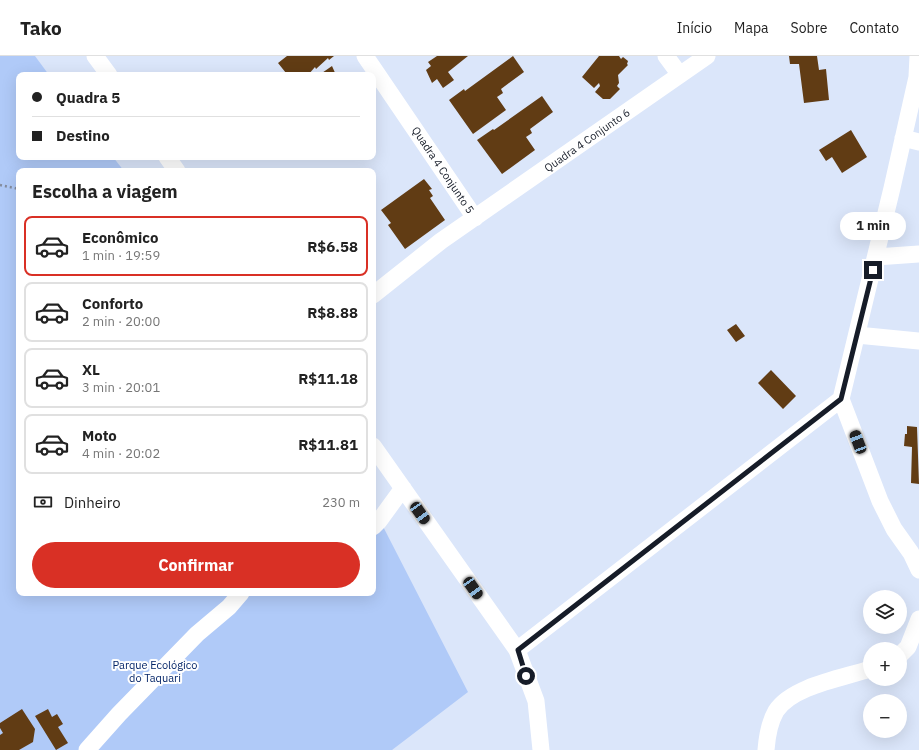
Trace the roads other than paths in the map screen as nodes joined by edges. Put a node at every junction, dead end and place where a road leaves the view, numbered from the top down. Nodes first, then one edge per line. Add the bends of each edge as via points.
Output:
1 (95, 56) edge
2 (365, 56) edge
3 (666, 56) edge
4 (707, 56) edge
5 (918, 56) edge
6 (107, 72) edge
7 (376, 72) edge
8 (376, 72) edge
9 (680, 75) junction
10 (911, 140) edge
11 (475, 218) junction
12 (919, 254) edge
13 (876, 257) junction
14 (376, 293) edge
15 (857, 335) junction
16 (919, 341) edge
17 (841, 399) junction
18 (376, 450) edge
19 (403, 488) junction
20 (376, 524) edge
21 (915, 551) edge
22 (919, 570) edge
23 (238, 596) edge
24 (919, 619) edge
25 (907, 648) edge
26 (518, 650) junction
27 (919, 654) edge
28 (907, 655) edge
29 (863, 671) edge
30 (87, 750) edge
31 (541, 750) edge
32 (766, 750) edge

1 - 6 street
2 - 7 street, Quadra 4 Conjunto 5
3 - 9 street
4 - 9 street, Quadra 4 Conjunto 6
5 - 10 street
8 - 11 street, Quadra 4 Conjunto 5
9 - 11 street, Quadra 4 Conjunto 6
10 - 13 street
11 - 14 street, Quadra 4 Conjunto 5 via 441,241
12 - 13 street
13 - 15 street
15 - 16 street
15 - 17 street
17 - 21 street via 880,501 894,528
17 - 26 street
18 - 19 street
19 - 20 street
19 - 26 street
21 - 22 street
23 - 30 street via 119,714
24 - 25 street
26 - 31 street via 536,701
27 - 28 street
29 - 32 street via 816,685 782,704 775,712 769,728

